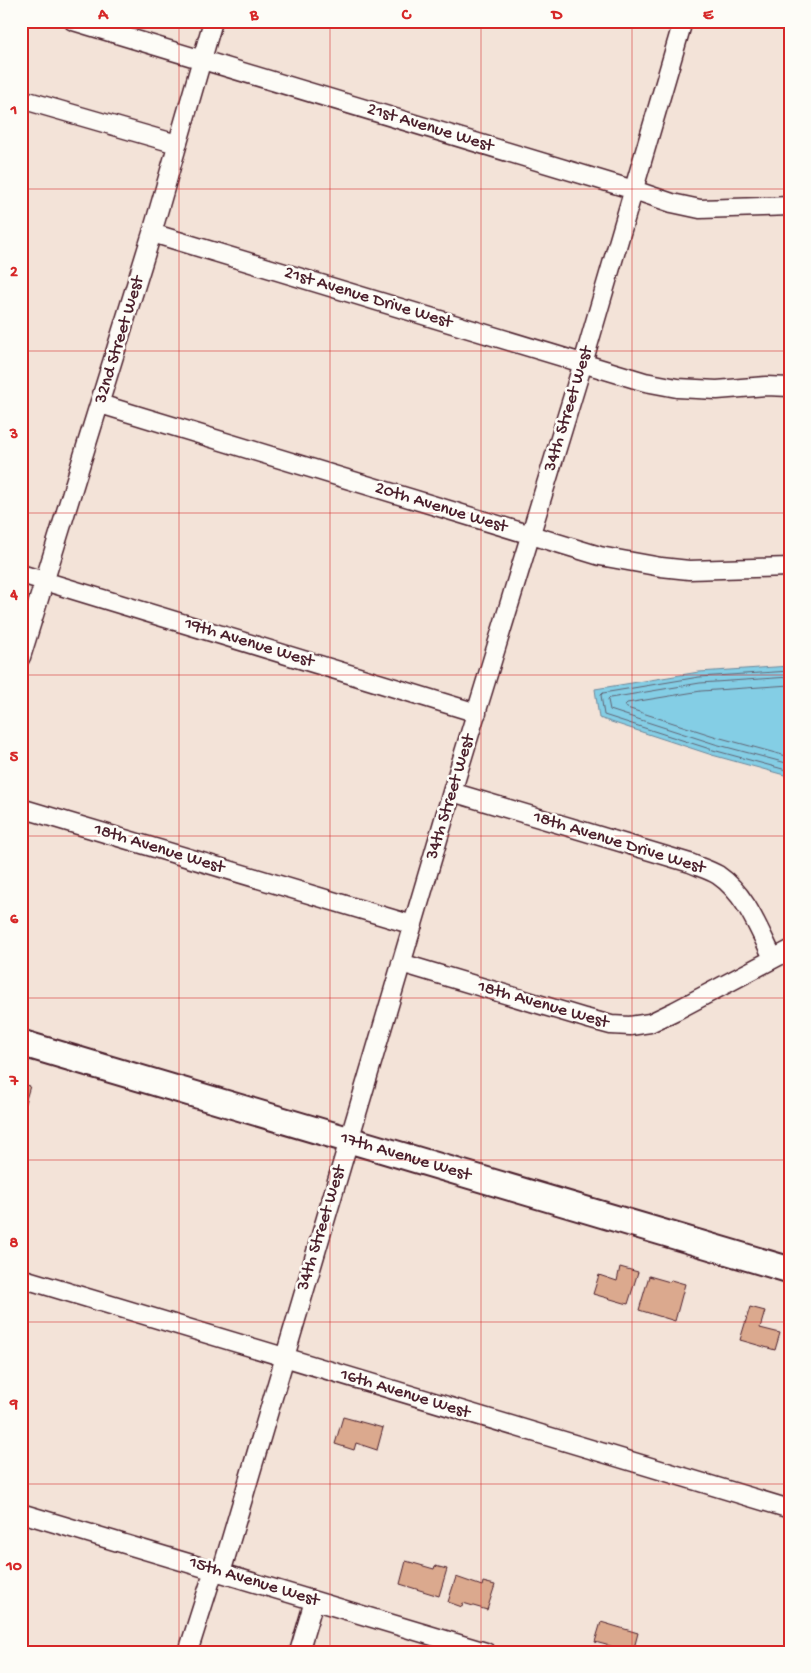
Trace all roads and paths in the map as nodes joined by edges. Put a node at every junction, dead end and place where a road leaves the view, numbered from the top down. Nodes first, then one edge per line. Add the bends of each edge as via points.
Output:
1 (73, 21) edge
2 (213, 21) edge
3 (683, 21) edge
4 (201, 59) junction
5 (21, 99) edge
6 (177, 144) junction
7 (634, 190) junction
8 (790, 206) edge
9 (152, 234) junction
10 (583, 363) junction
11 (790, 387) edge
12 (100, 404) junction
13 (531, 535) junction
14 (790, 567) edge
15 (21, 574) edge
16 (44, 581) junction
17 (21, 657) edge
18 (477, 712) junction
19 (452, 792) junction
20 (21, 808) edge
21 (413, 925) junction
22 (790, 950) edge
23 (774, 958) junction
24 (401, 963) junction
25 (21, 1043) edge
26 (349, 1139) junction
27 (790, 1270) edge
28 (21, 1278) edge
29 (284, 1358) junction
30 (790, 1508) edge
31 (21, 1513) edge
32 (217, 1572) junction
33 (314, 1601) junction
34 (188, 1652) edge
35 (300, 1652) edge
36 (486, 1652) edge

1 - 4 street, 21st Avenue West
2 - 4 street, 32nd Street West
3 - 7 street, 34th Street West
4 - 6 street, 32nd Street West
4 - 7 street, 21st Avenue West
5 - 6 street
6 - 9 street, 32nd Street West
7 - 8 street, 21st Avenue West via 672,204 700,209
7 - 10 street, 34th Street West
9 - 10 street, 21st Avenue Drive West
9 - 12 street, 32nd Street West
10 - 11 street, 21st Avenue Drive West via 677,388
10 - 13 street, 34th Street West
12 - 13 street, 20th Avenue West
12 - 16 street, 32nd Street West
13 - 14 street, 20th Avenue West via 600,556 661,567 689,570
13 - 18 street, 34th Street West
15 - 16 street, 19th Avenue West
16 - 17 street, 32nd Street West
16 - 18 street, 19th Avenue West
18 - 19 street, 34th Street West
19 - 21 street, 34th Street West
19 - 23 street, 18th Avenue Drive West via 690,863 716,874 732,887 744,904
20 - 21 street, 18th Avenue West
21 - 24 street, 34th Street West
22 - 23 street, 18th Avenue West
23 - 24 street, 18th Avenue West via 650,1023 630,1026 585,1018
24 - 26 street, 34th Street West
25 - 26 street, 17th Avenue West
26 - 27 street, 17th Avenue West
26 - 29 street, 34th Street West
28 - 29 street, 16th Avenue West
29 - 30 street, 16th Avenue West
29 - 32 street, 34th Street West
31 - 32 street, 15th Avenue West
32 - 33 street, 15th Avenue West
32 - 34 street, 34th Street West
33 - 35 street
33 - 36 street, 15th Avenue West

